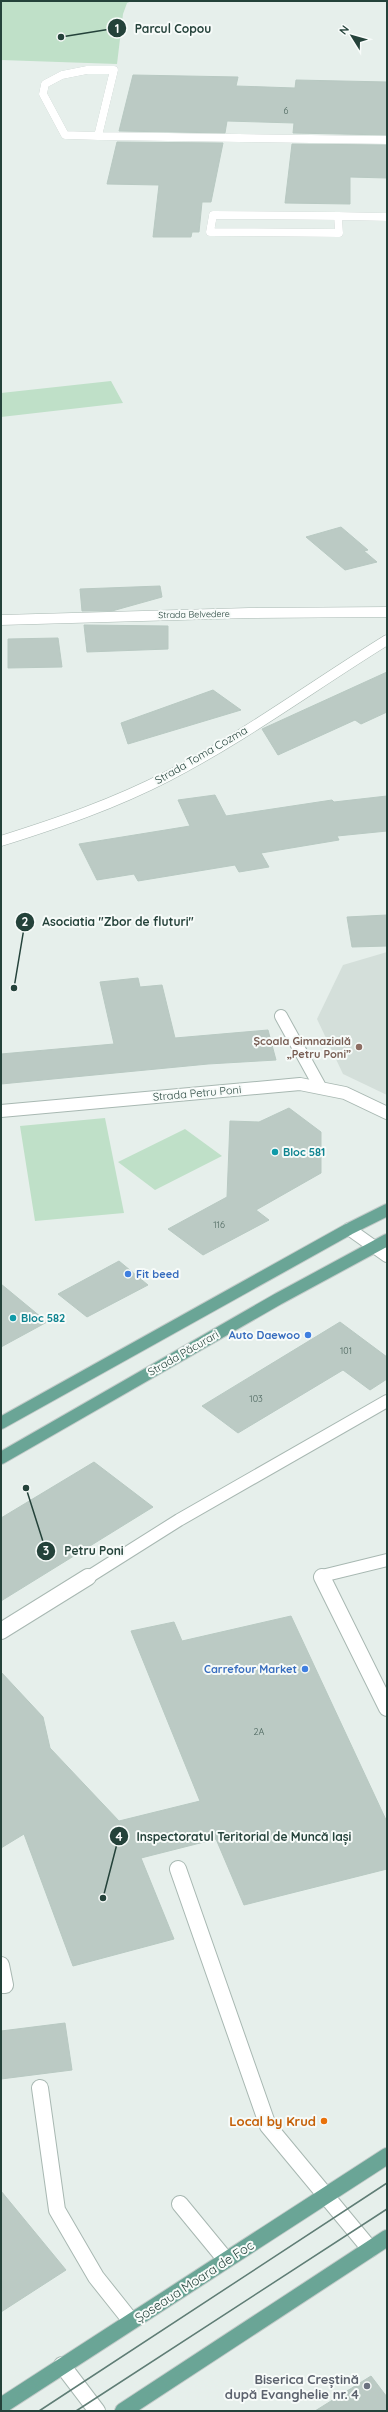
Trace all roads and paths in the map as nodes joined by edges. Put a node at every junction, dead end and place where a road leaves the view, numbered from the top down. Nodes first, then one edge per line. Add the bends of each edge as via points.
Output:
1 (98, 136) junction
2 (387, 140) edge
3 (338, 216) junction
4 (387, 217) edge
5 (387, 612) edge
6 (1, 620) edge
7 (387, 640) edge
8 (1, 841) edge
9 (281, 1016) dead end
10 (319, 1085) junction
11 (1, 1111) edge
12 (387, 1113) edge
13 (387, 1210) edge
14 (348, 1229) junction
15 (387, 1240) edge
16 (374, 1247) junction
17 (387, 1256) edge
18 (387, 1401) edge
19 (1, 1423) edge
20 (1, 1458) edge
21 (387, 1560) edge
22 (1, 1631) edge
23 (387, 1708) edge
24 (178, 1869) dead end
25 (1, 1965) edge
26 (1, 1986) edge
27 (40, 2088) dead end
28 (387, 2156) edge
29 (325, 2196) junction
30 (180, 2204) dead end
31 (387, 2238) edge
32 (370, 2249) junction
33 (226, 2260) junction
34 (131, 2321) junction
35 (62, 2365) junction
36 (1, 2406) edge
37 (97, 2411) edge
38 (123, 2411) edge

1 - 1 street via 114,70 82,69 57,76 45,84 43,94 65,135
1 - 2 street
3 - 3 street via 213,215 210,232 339,233
3 - 4 street
5 - 6 street, Strada Belvedere
7 - 8 street, Strada Toma Cozma via 185,767 153,784 64,821
9 - 10 street
10 - 11 street, Strada Petru Poni via 300,1084
10 - 12 street, Strada Petru Poni via 343,1090
13 - 14 main road
14 - 16 street
14 - 19 main road
15 - 16 main road, Strada Păcurari
16 - 17 street
16 - 20 main road, Strada Păcurari via 278,1299
18 - 22 street via 179,1520
21 - 23 street via 322,1576
24 - 29 street via 268,2126
25 - 26 street via 5,1985
27 - 34 street via 57,2210 96,2277
28 - 29 main road, Șoseaua Moara de Foc
29 - 32 street
29 - 33 main road, Șoseaua Moara de Foc
30 - 33 street
31 - 32 main road
32 - 38 main road
33 - 34 main road, Șoseaua Moara de Foc
34 - 35 main road, Șoseaua Moara de Foc
35 - 36 main road, Șoseaua Moara de Foc
35 - 37 street

